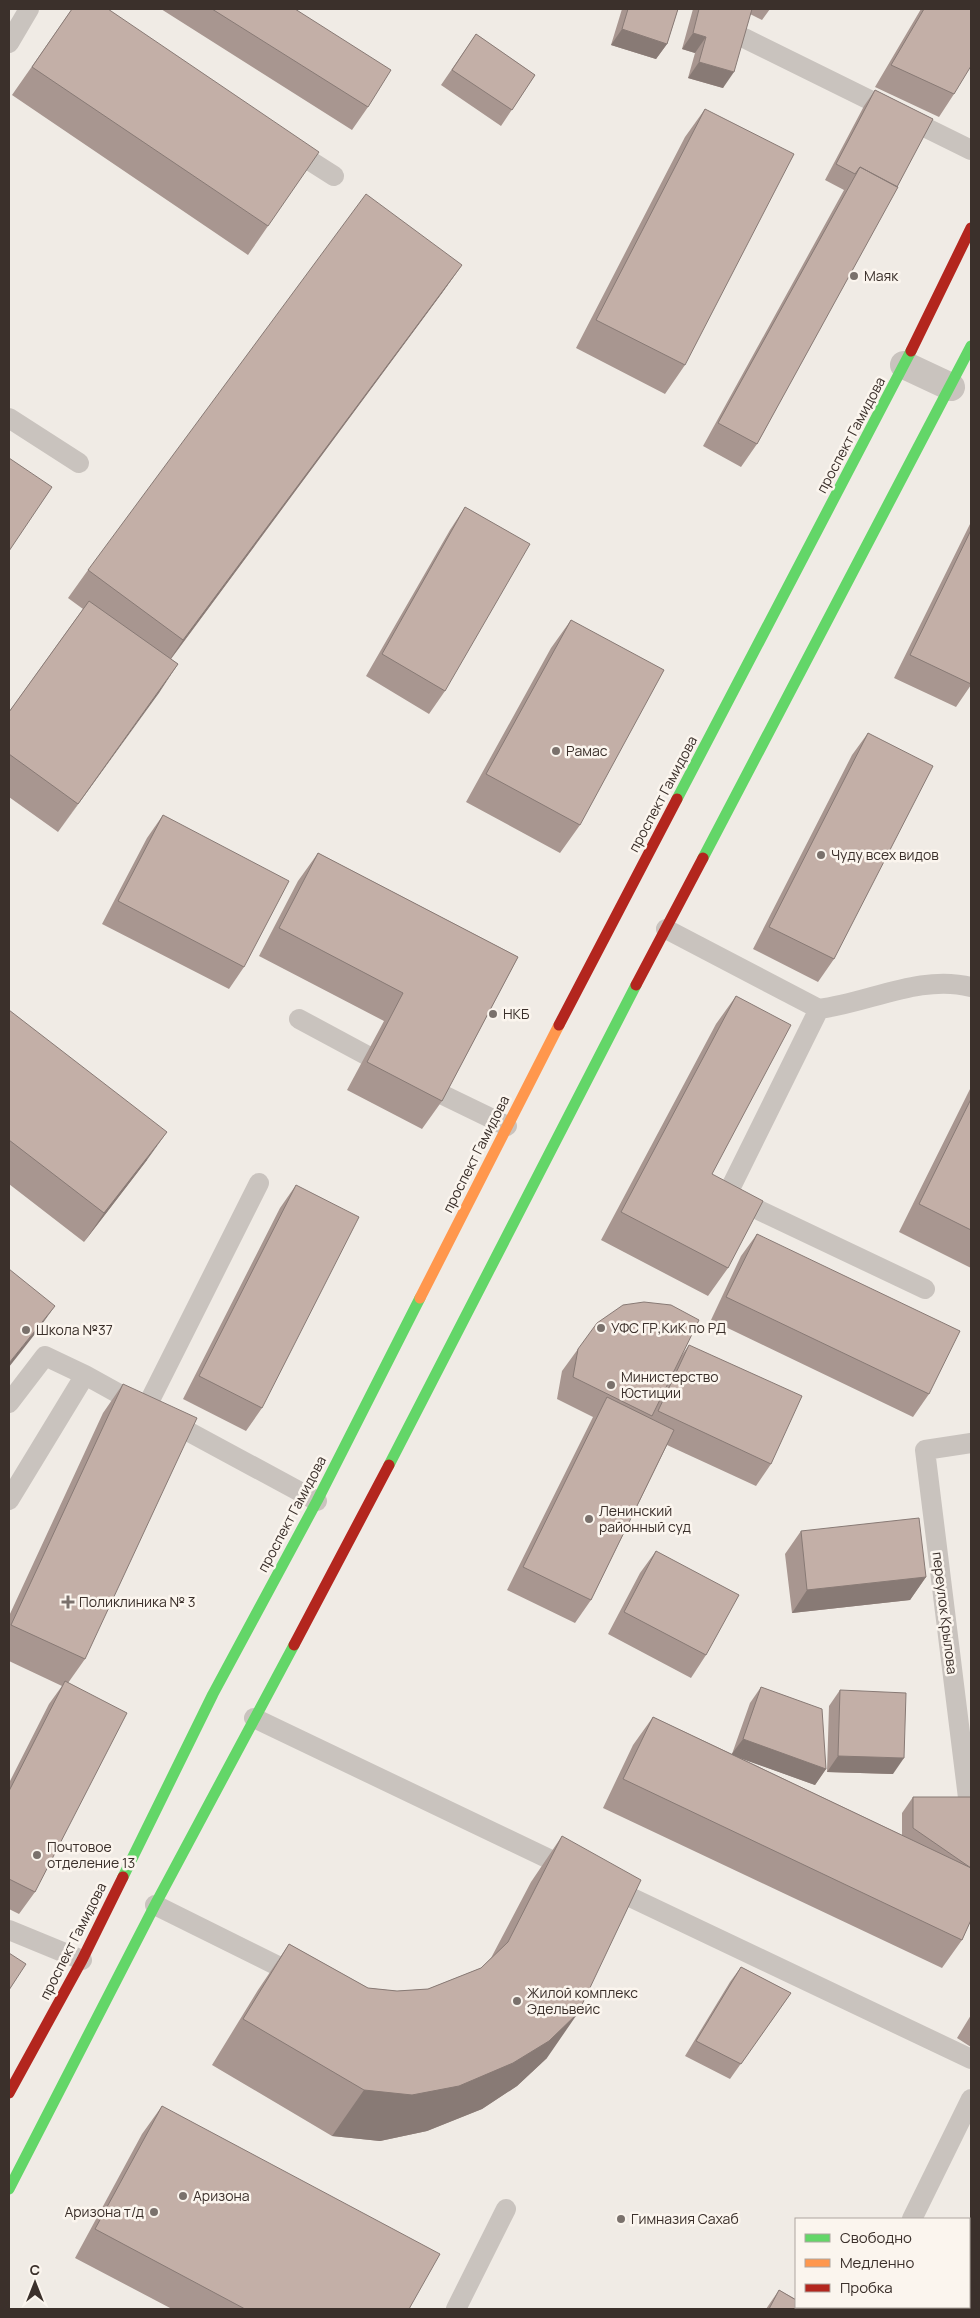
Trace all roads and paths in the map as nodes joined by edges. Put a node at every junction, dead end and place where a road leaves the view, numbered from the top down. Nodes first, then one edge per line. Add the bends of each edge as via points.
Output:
1 (29, 9) edge
2 (744, 38) edge
3 (9, 43) edge
4 (275, 138) edge
5 (971, 150) edge
6 (334, 176) dead end
7 (971, 228) edge
8 (971, 346) edge
9 (904, 364) junction
10 (951, 387) junction
11 (9, 418) edge
12 (79, 463) dead end
13 (666, 929) junction
14 (971, 987) edge
15 (819, 1009) junction
16 (299, 1019) dead end
17 (366, 1055) dead end
18 (441, 1094) edge
19 (506, 1126) junction
20 (259, 1183) dead end
21 (925, 1289) dead end
22 (85, 1375) junction
23 (9, 1404) edge
24 (146, 1408) junction
25 (971, 1443) edge
26 (9, 1500) edge
27 (317, 1501) junction
28 (254, 1718) junction
29 (971, 1822) edge
30 (155, 1905) junction
31 (9, 1930) edge
32 (82, 1960) junction
33 (287, 1994) edge
34 (971, 2059) edge
35 (9, 2093) edge
36 (971, 2099) edge
37 (9, 2189) edge
38 (506, 2209) dead end
39 (912, 2218) edge
40 (456, 2309) edge

1 - 3 lane
2 - 5 lane
4 - 6 lane
7 - 9 main road, проспект Гамидова
8 - 10 main road
9 - 10 street
9 - 19 main road, проспект Гамидова
10 - 13 main road
11 - 12 lane
13 - 15 lane
13 - 28 main road via 384,1475
14 - 15 lane via 920,985
15 - 21 lane via 728,1195
16 - 17 lane
18 - 19 lane
19 - 27 main road, проспект Гамидова
20 - 24 lane
22 - 23 lane via 45,1356
22 - 24 lane
22 - 26 lane
24 - 27 lane
25 - 29 lane, переулок Крылова via 925,1450
27 - 32 main road, проспект Гамидова via 212,1694
28 - 30 main road
28 - 34 lane
30 - 33 lane via 298,1975
30 - 37 main road
31 - 32 lane
32 - 35 main road, проспект Гамидова
36 - 39 lane
38 - 40 lane

